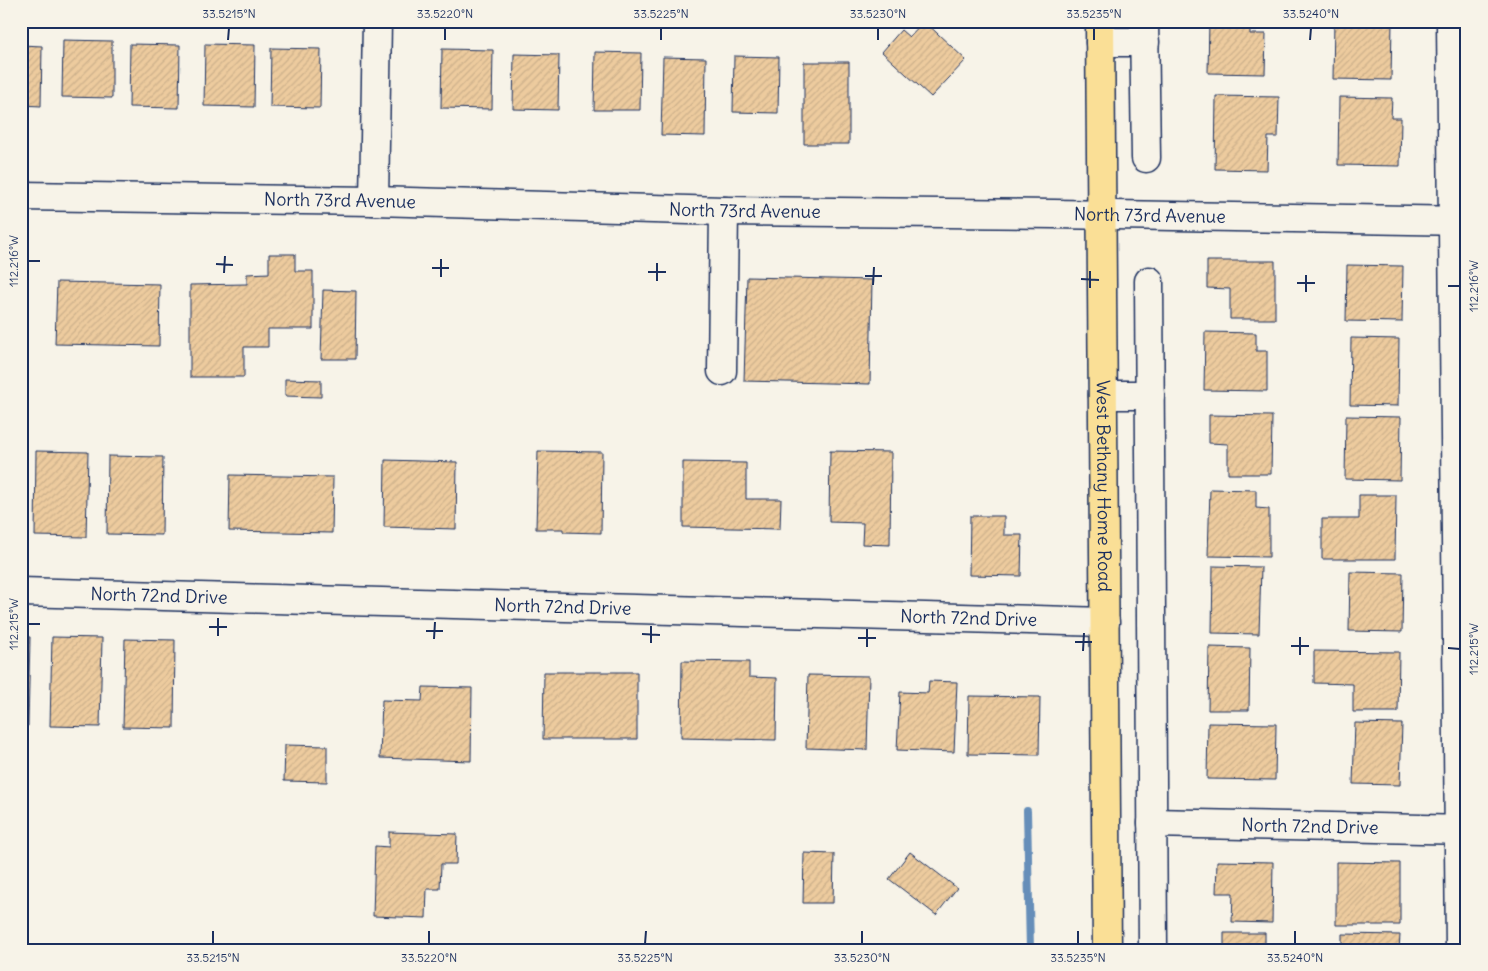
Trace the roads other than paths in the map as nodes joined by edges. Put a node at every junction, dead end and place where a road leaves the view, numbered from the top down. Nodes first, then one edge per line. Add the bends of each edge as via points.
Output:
1 (377, 21) edge
2 (1451, 21) edge
3 (1144, 31) edge
4 (1100, 32) edge
5 (1146, 158) dead end
6 (21, 196) edge
7 (374, 201) junction
8 (724, 211) junction
9 (1102, 214) junction
10 (1460, 221) edge
11 (1149, 281) dead end
12 (722, 371) dead end
13 (1102, 395) junction
14 (1150, 395) junction
15 (1462, 539) edge
16 (21, 592) edge
17 (1105, 622) junction
18 (1152, 823) junction
19 (1463, 830) edge
20 (1107, 950) edge
21 (1153, 950) edge
22 (1460, 950) edge

1 - 7 street
2 - 10 street
3 - 4 street
3 - 5 street
4 - 9 main road, West Bethany Home Road
6 - 7 street, North 73rd Avenue
7 - 8 street, North 73rd Avenue
8 - 9 street, North 73rd Avenue
8 - 12 street
9 - 10 street, North 73rd Avenue
9 - 13 main road, West Bethany Home Road
10 - 15 street
11 - 14 street
13 - 14 street
13 - 17 main road, West Bethany Home Road
14 - 18 street
15 - 19 street
16 - 17 street, North 72nd Drive
17 - 20 main road, West Bethany Home Road
18 - 19 street, North 72nd Drive
18 - 21 street
19 - 22 street

